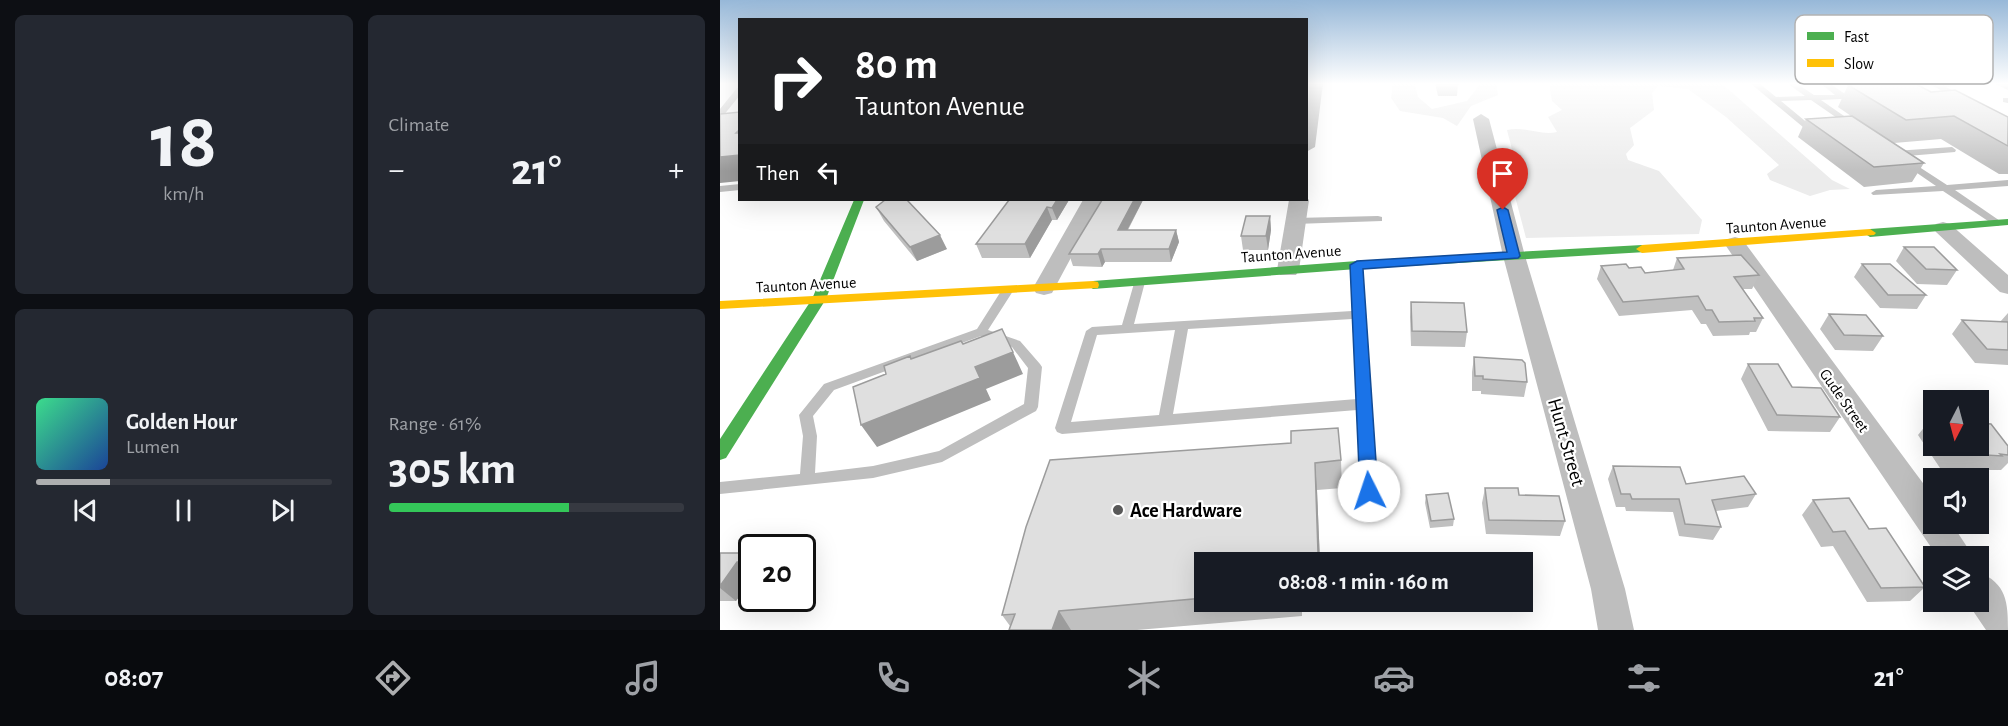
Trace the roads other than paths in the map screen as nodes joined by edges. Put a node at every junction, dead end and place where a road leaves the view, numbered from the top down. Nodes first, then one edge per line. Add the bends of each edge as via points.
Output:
1 (1311, 112) edge
2 (1790, 112) edge
3 (1834, 112) edge
4 (730, 119) edge
5 (1481, 119) dead end
6 (720, 120) edge
7 (1859, 129) edge
8 (1812, 130) edge
9 (1308, 134) edge
10 (1886, 147) edge
11 (1952, 150) dead end
12 (1895, 154) junction
13 (2007, 183) edge
14 (738, 187) edge
15 (1946, 188) junction
16 (720, 189) edge
17 (1876, 194) dead end
18 (859, 201) edge
19 (1091, 201) edge
20 (1299, 201) edge
21 (1378, 219) dead end
22 (1295, 221) junction
23 (2003, 223) edge
24 (1943, 228) junction
25 (1736, 243) junction
26 (1514, 256) junction
27 (1357, 265) junction
28 (1288, 270) junction
29 (1139, 282) junction
30 (2008, 287) edge
31 (1044, 288) junction
32 (1007, 291) junction
33 (819, 299) junction
34 (720, 304) edge
35 (1358, 315) junction
36 (1182, 326) junction
37 (1127, 329) junction
38 (981, 332) junction
39 (1364, 404) junction
40 (1165, 420) junction
41 (720, 453) edge
42 (807, 480) junction
43 (720, 488) edge
44 (1371, 513) dead end
45 (1949, 546) edge
46 (1989, 604) edge
47 (1616, 630) edge
48 (2007, 630) edge

1 - 9 street
2 - 8 lane
3 - 7 lane
4 - 6 lane
5 - 26 street, Hunt Street
10 - 12 lane
11 - 12 lane
12 - 15 lane
13 - 15 lane
14 - 16 lane
15 - 17 lane
15 - 23 lane
18 - 33 main road
19 - 31 street
20 - 22 street
21 - 22 lane
22 - 28 street
23 - 24 main road, Taunton Avenue
24 - 25 main road, Taunton Avenue
24 - 30 street
25 - 26 main road, Taunton Avenue
25 - 45 street, Gude Street
26 - 27 main road, Taunton Avenue
26 - 47 street, Hunt Street via 1608,589
27 - 28 main road, Taunton Avenue
27 - 35 lane
28 - 29 main road, Taunton Avenue
29 - 31 main road, Taunton Avenue
29 - 37 lane
31 - 32 main road, Taunton Avenue
32 - 33 main road, Taunton Avenue
32 - 38 lane
33 - 34 main road, Taunton Avenue
33 - 41 main road
35 - 36 lane
35 - 39 lane
36 - 37 lane
36 - 40 lane
37 - 40 lane via 1092,330 1062,428
38 - 42 lane via 829,387 806,415 810,436
38 - 42 lane via 1016,344 1035,366 1031,407 942,456 873,472
39 - 40 lane
39 - 44 lane
42 - 43 lane
46 - 48 street

